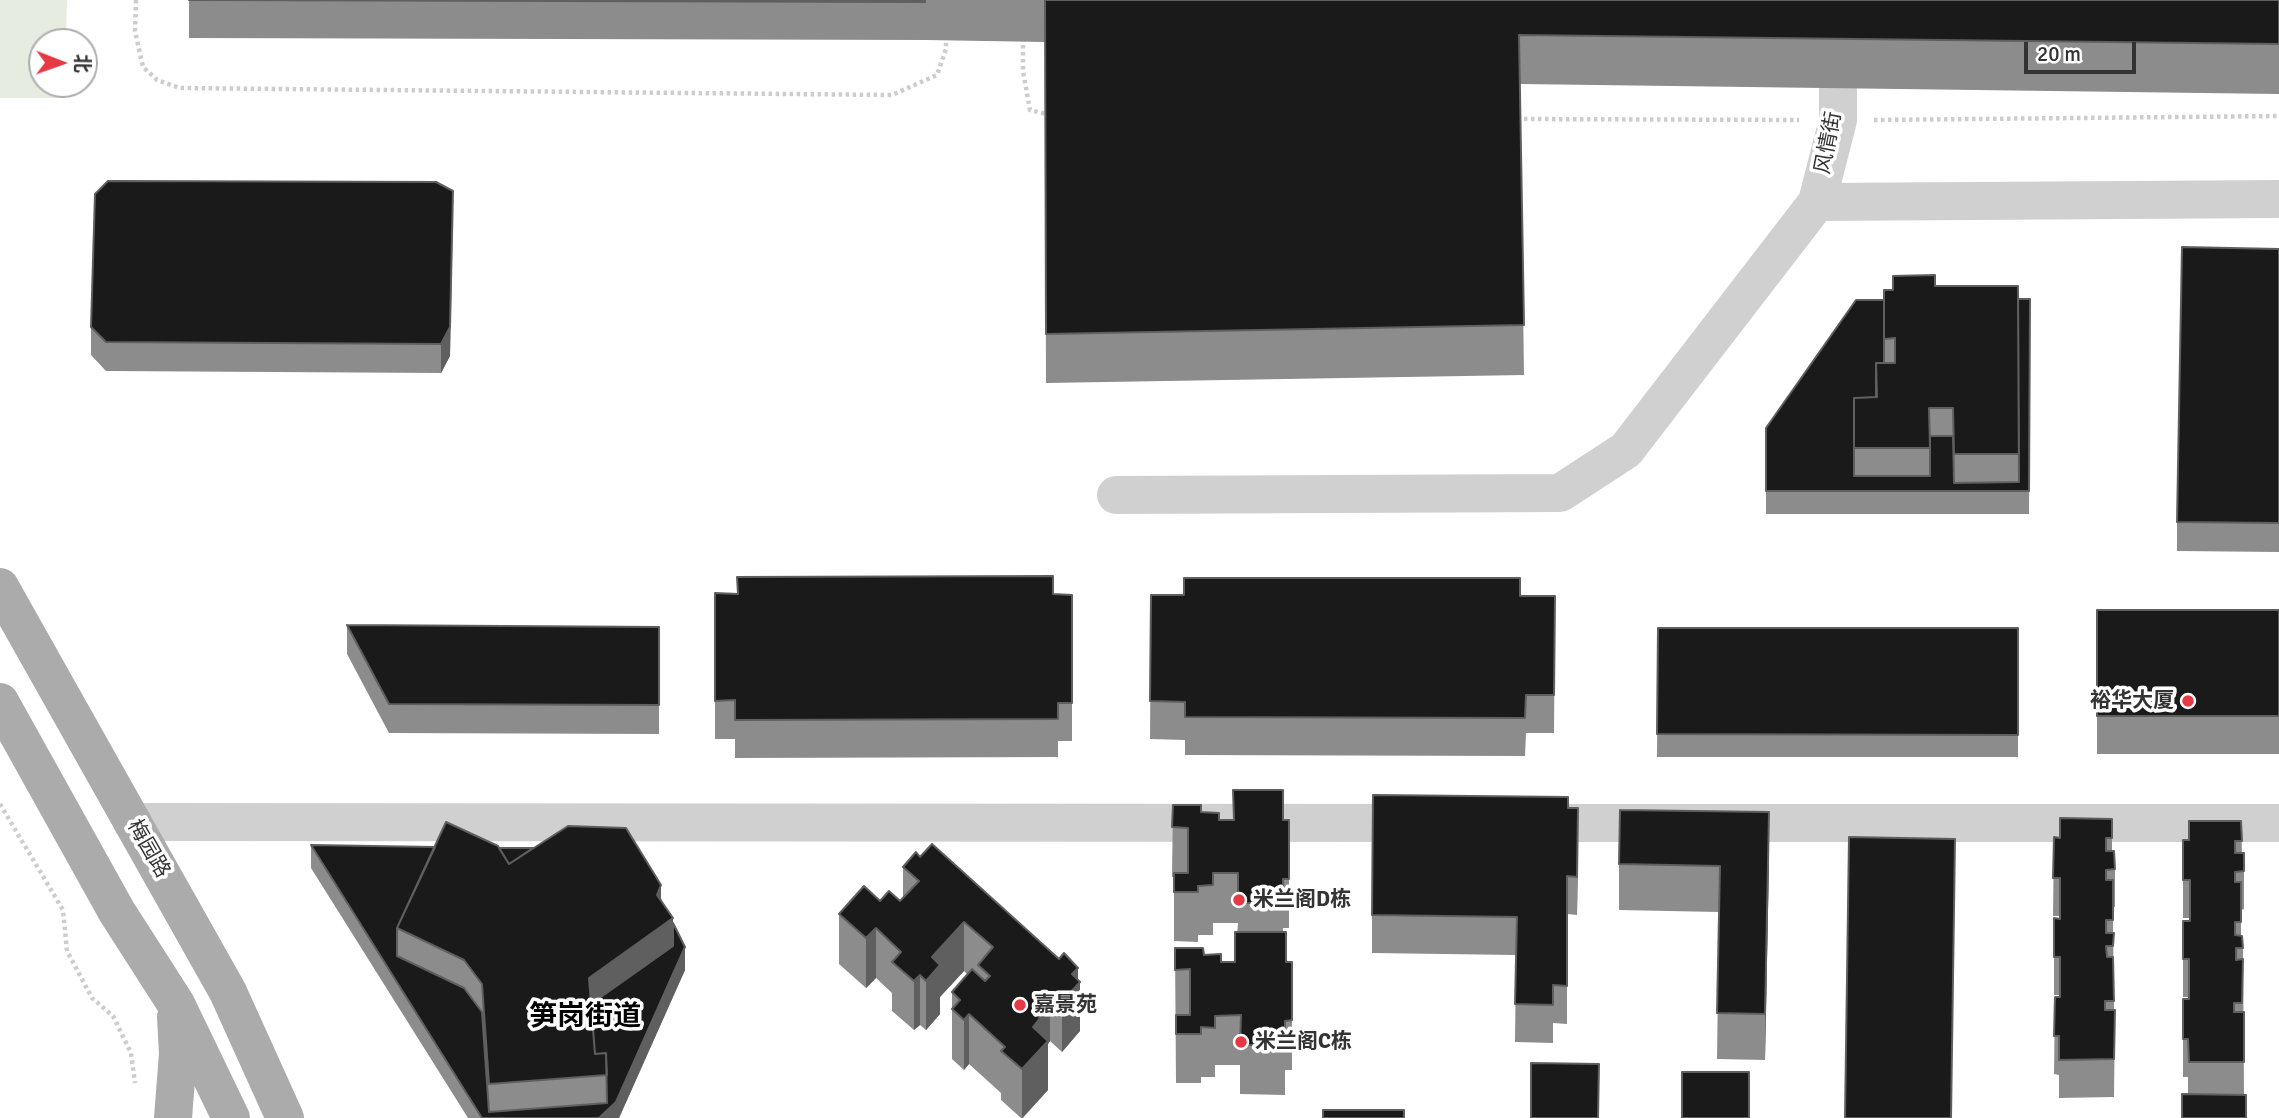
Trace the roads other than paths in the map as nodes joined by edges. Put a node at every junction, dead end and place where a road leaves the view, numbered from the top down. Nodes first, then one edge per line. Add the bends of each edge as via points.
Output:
1 (1838, 0) edge
2 (2279, 199) edge
3 (1817, 202) junction
4 (1116, 495) dead end
5 (0, 587) edge
6 (0, 702) edge
7 (132, 822) junction
8 (1457, 823) edge
9 (1498, 823) edge
10 (2279, 823) edge
11 (176, 1004) junction
12 (173, 1118) edge
13 (231, 1118) edge
14 (285, 1118) edge

1 - 3 street, 风情街 via 1838,120
2 - 3 street
3 - 4 street via 1626,450 1560,493
5 - 7 main road, 梅园路
6 - 11 main road via 117,912
7 - 8 street
7 - 14 main road, 梅园路 via 228,992
9 - 10 street
11 - 12 main road
11 - 13 main road

